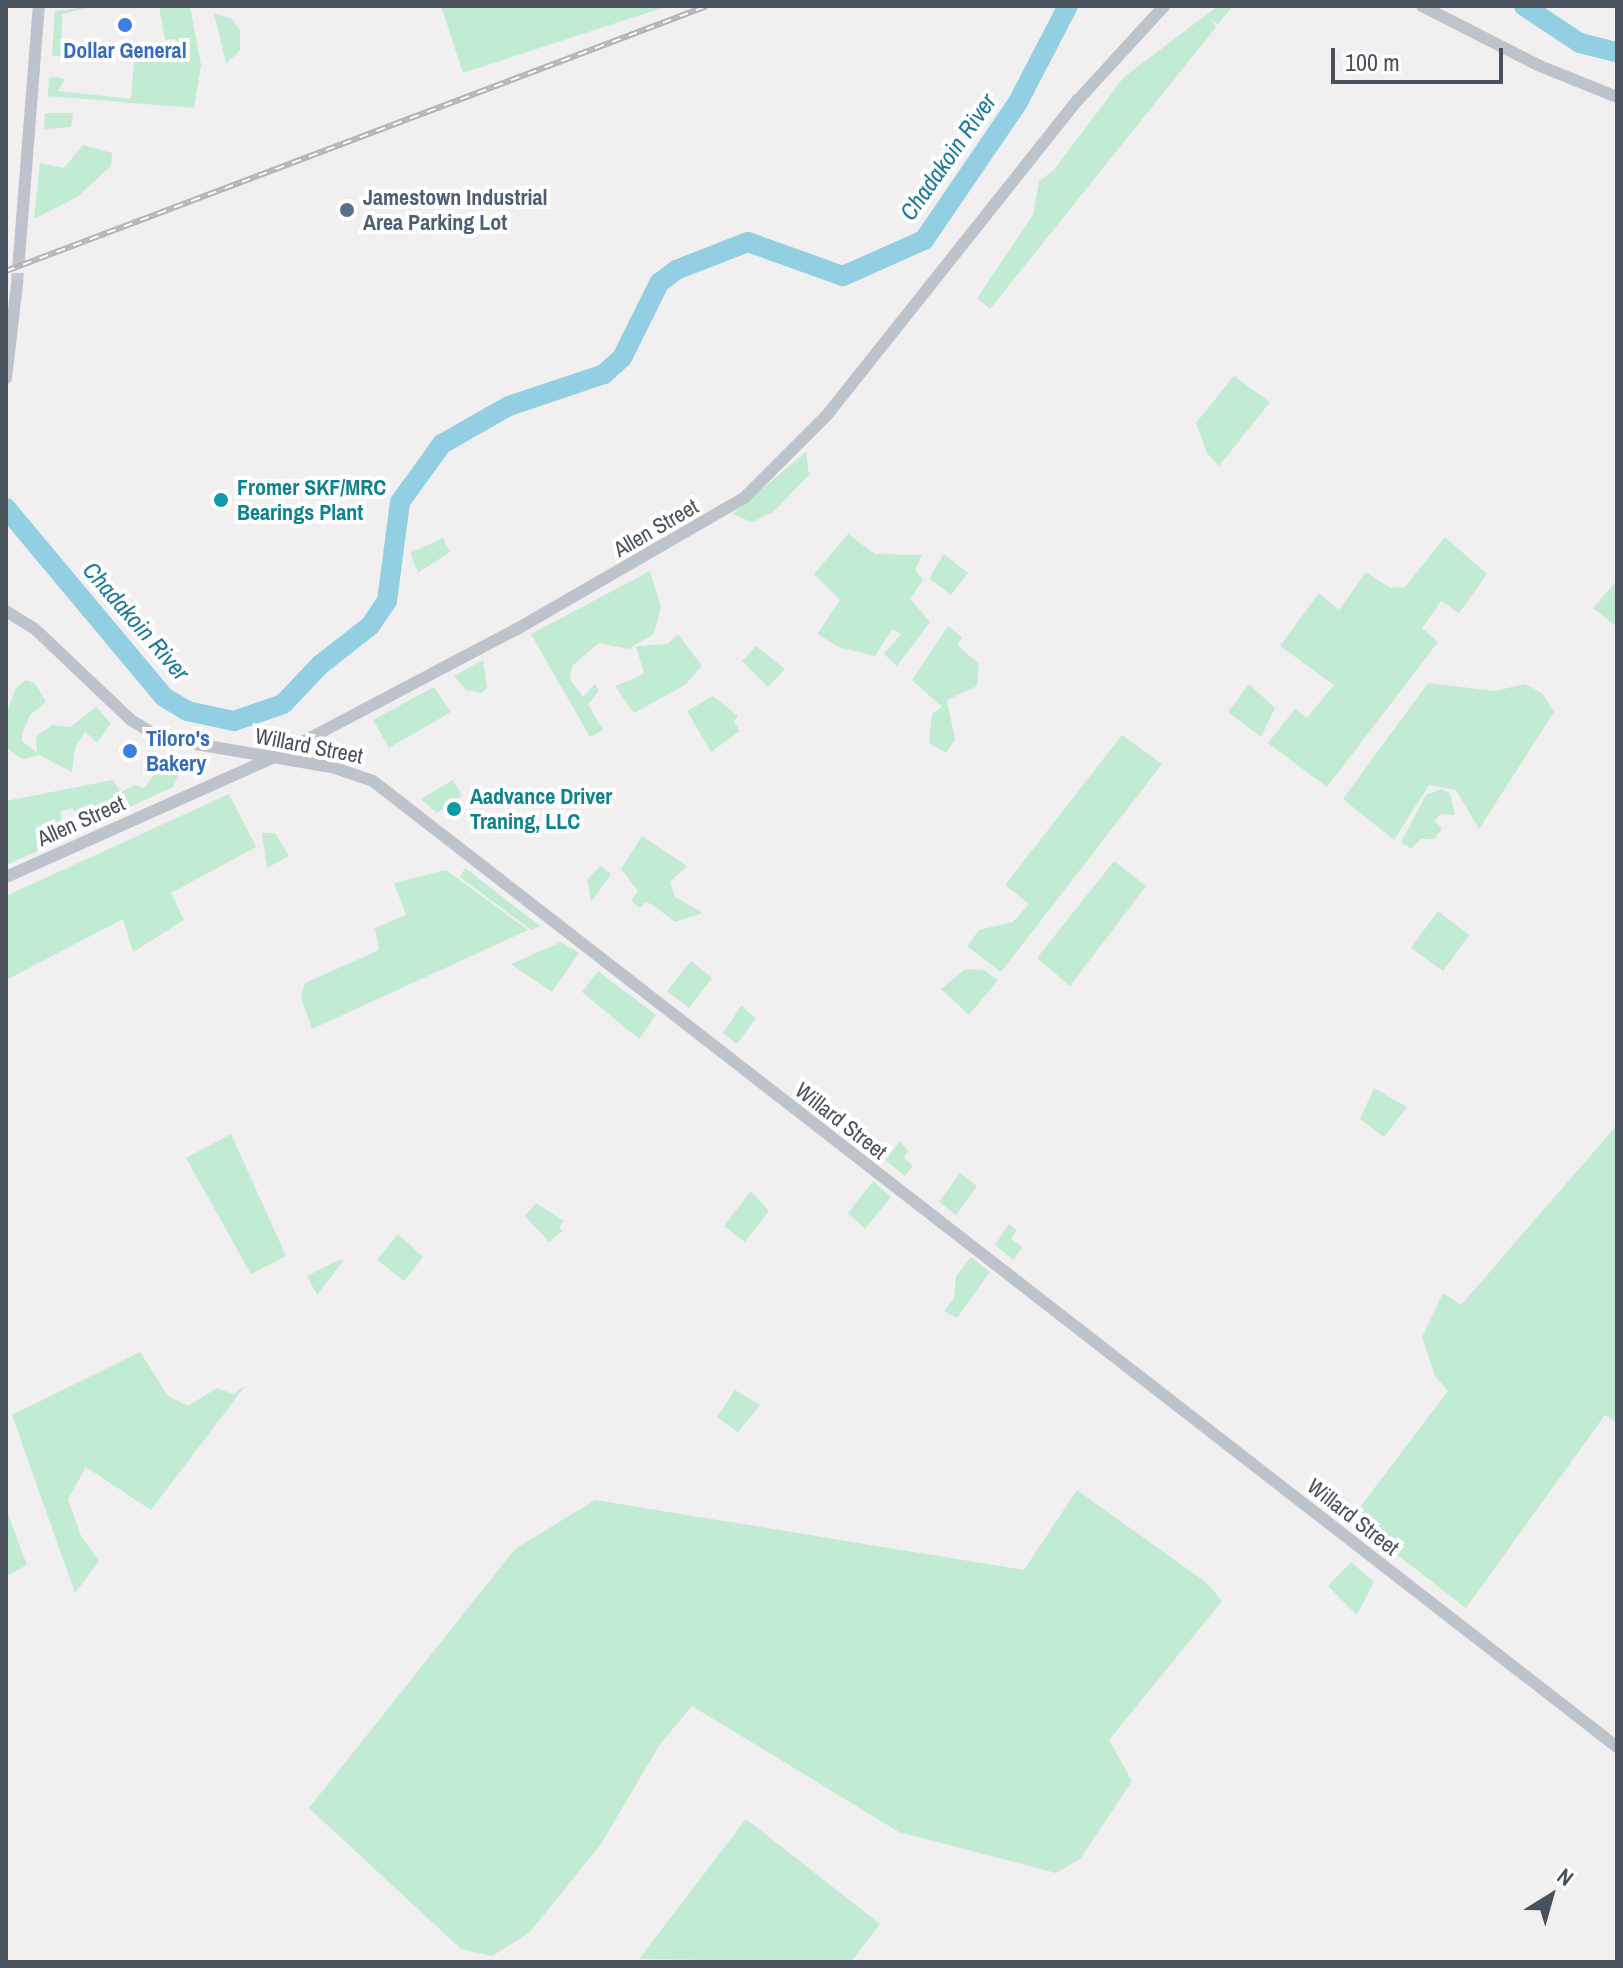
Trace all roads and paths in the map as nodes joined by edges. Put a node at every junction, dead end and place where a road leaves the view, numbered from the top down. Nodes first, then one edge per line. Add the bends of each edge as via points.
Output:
1 (39, 6) edge
2 (1164, 6) edge
3 (1422, 6) edge
4 (1617, 97) edge
5 (19, 258) tunnel mouth
6 (17, 285) tunnel mouth
7 (6, 378) edge
8 (6, 611) edge
9 (274, 757) junction
10 (6, 877) edge
11 (1617, 1747) edge

1 - 5 street
2 - 9 street, Allen Street via 1078,100 827,415 744,498 517,629
3 - 4 street via 1550,71
6 - 7 street
8 - 9 street, Willard Street via 35,629 146,730 195,747
9 - 10 street, Allen Street
9 - 11 street, Willard Street via 350,771 373,781

